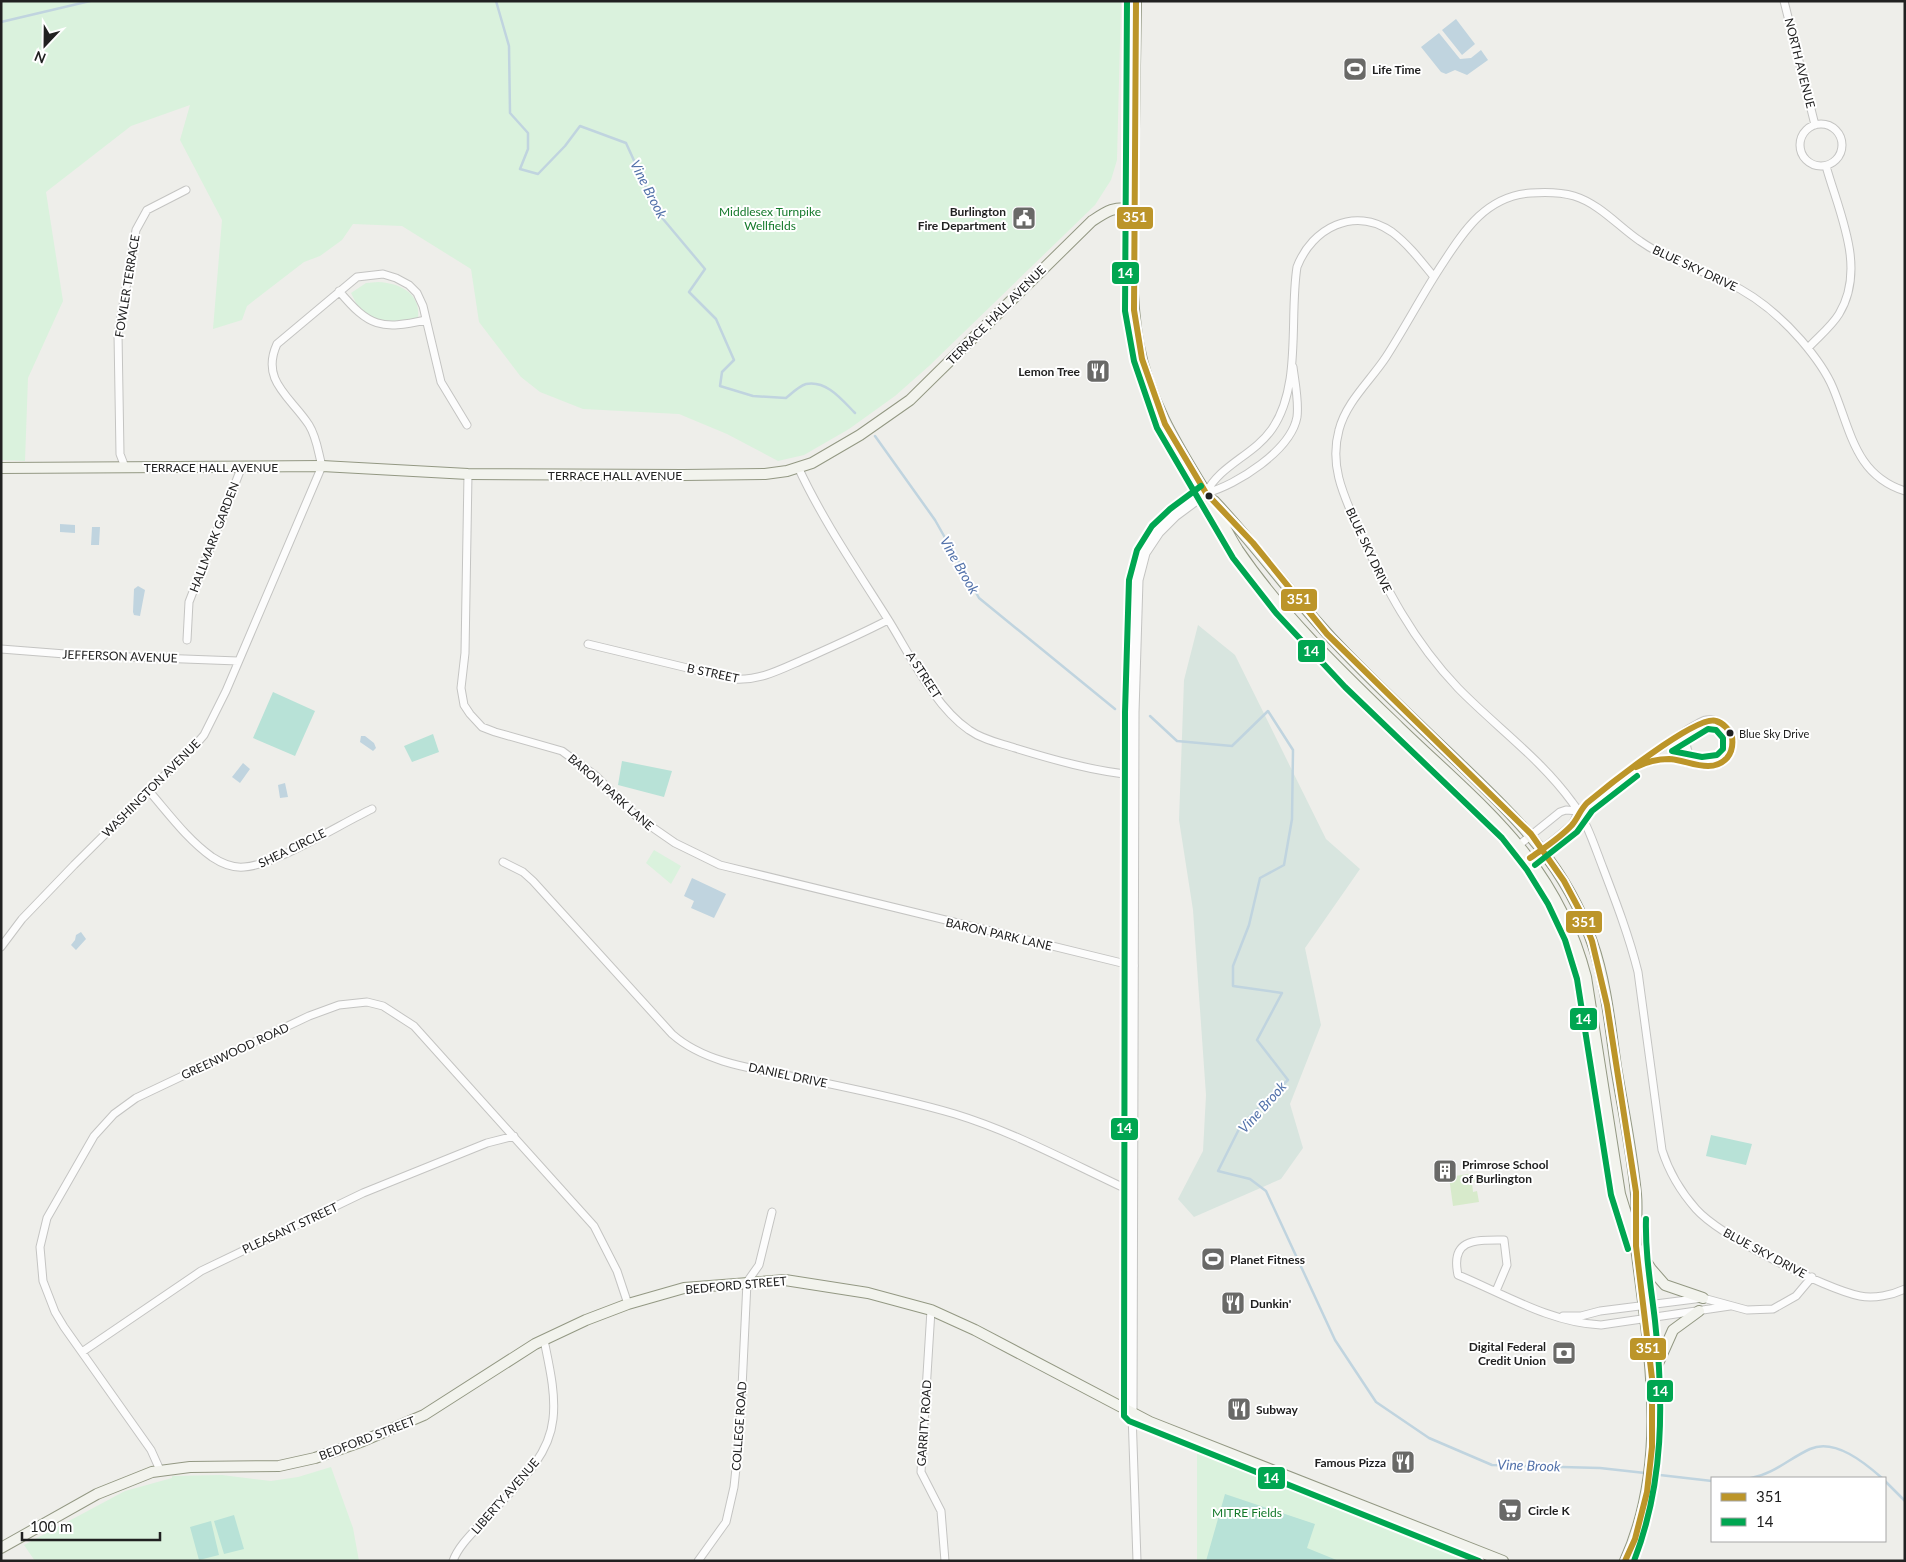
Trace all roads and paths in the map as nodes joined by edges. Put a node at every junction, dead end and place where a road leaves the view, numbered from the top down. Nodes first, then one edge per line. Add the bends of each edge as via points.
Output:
1 (1136, 1) edge
2 (1784, 1) edge
3 (1815, 125) junction
4 (1826, 166) junction
5 (186, 190) dead end
6 (1132, 209) junction
7 (1434, 277) junction
8 (339, 291) junction
9 (426, 320) junction
10 (1808, 348) junction
11 (1292, 359) junction
12 (467, 425) dead end
13 (242, 466) junction
14 (322, 466) junction
15 (125, 467) junction
16 (798, 467) junction
17 (1, 468) edge
18 (468, 474) junction
19 (1905, 491) edge
20 (1206, 493) junction
21 (888, 620) junction
22 (186, 640) dead end
23 (588, 644) dead end
24 (1, 649) edge
25 (238, 661) junction
26 (1699, 722) junction
27 (1702, 765) junction
28 (1636, 767) junction
29 (1134, 775) junction
30 (149, 791) junction
31 (372, 809) dead end
32 (1579, 811) junction
33 (1531, 834) junction
34 (1519, 844) junction
35 (1542, 848) junction
36 (1530, 858) junction
37 (503, 862) dead end
38 (1, 948) edge
39 (1134, 966) junction
40 (514, 1136) junction
41 (1132, 1192) junction
42 (772, 1212) dead end
43 (1636, 1246) junction
44 (1812, 1277) junction
45 (747, 1282) junction
46 (1905, 1289) edge
47 (1496, 1291) junction
48 (1703, 1298) junction
49 (628, 1304) junction
50 (1644, 1306) junction
51 (1730, 1306) junction
52 (931, 1310) junction
53 (1700, 1311) junction
54 (1552, 1316) junction
55 (1645, 1318) junction
56 (544, 1340) junction
57 (82, 1352) junction
58 (1652, 1378) junction
59 (1132, 1413) junction
60 (160, 1470) junction
61 (1, 1548) edge
62 (453, 1561) edge
63 (698, 1561) edge
64 (945, 1561) edge
65 (1136, 1561) edge
66 (1503, 1561) edge
67 (1625, 1561) edge

1 - 6 main road
2 - 3 street, NORTH AVENUE
3 - 4 street, NORTH AVENUE via 1803,132 1799,141 1800,151 1809,164
3 - 4 street, NORTH AVENUE via 1831,126 1840,136 1841,154
4 - 10 street via 1850,250 1851,277 1839,314
5 - 15 street, FOWLER TERRACE via 147,210 136,230 118,334 120,454
6 - 16 main road, TERRACE HALL AVENUE via 1118,207 1092,221 910,400 860,435
6 - 20 main road via 1134,310 1142,359 1165,424
7 - 10 street, BLUE SKY DRIVE via 1467,227 1492,205 1520,194 1559,193 1589,203 1655,250 1731,284 1766,305
7 - 11 street via 1406,244 1380,226 1358,220 1326,228 1308,246 1297,267
7 - 32 street, BLUE SKY DRIVE via 1384,361 1344,416 1336,446 1338,479 1382,582 1424,648 1460,690 1513,739
8 - 9 street via 360,314 382,325 397,326
8 - 9 street via 357,277 383,274 396,278 417,293
8 - 14 street via 285,336 272,355 273,375 316,438
9 - 12 street via 441,382
10 - 19 street, BLUE SKY DRIVE via 1831,383 1856,450 1866,466 1885,483
11 - 20 street via 1286,398 1272,429 1256,447 1214,480
11 - 20 street via 1297,417 1290,436 1270,457 1228,485
13 - 14 main road, TERRACE HALL AVENUE
13 - 15 main road, TERRACE HALL AVENUE
13 - 22 street, HALLMARK GARDEN via 189,602
14 - 18 main road, TERRACE HALL AVENUE
14 - 25 street, WASHINGTON AVENUE
15 - 17 main road, TERRACE HALL AVENUE
16 - 18 main road, TERRACE HALL AVENUE via 742,475
16 - 21 street, A STREET via 825,520
18 - 39 street, BARON PARK LANE via 465,653 461,688 464,704 476,722 495,732 562,751 596,776 642,821 675,843 720,865
20 - 29 street via 1159,532 1140,566 1136,597
20 - 33 main road via 1327,634
20 - 34 main road via 1240,553 1310,638
21 - 23 street, B STREET via 770,675 748,680
21 - 29 street, A STREET via 941,702 970,731 1036,754 1094,769
24 - 25 street, JEFFERSON AVENUE
25 - 30 street, WASHINGTON AVENUE via 204,735
26 - 27 street via 1690,731 1686,744 1689,756
26 - 27 street via 1720,722 1732,739 1731,752 1724,762 1716,766
26 - 28 street
27 - 28 street via 1669,759
28 - 32 street
29 - 39 street
30 - 31 street, SHEA CIRCLE via 185,834 213,858 242,868 256,866 286,853
30 - 38 street, WASHINGTON AVENUE via 22,919
32 - 33 street via 1560,812
32 - 35 street via 1570,827
32 - 44 street, BLUE SKY DRIVE via 1631,943 1638,972 1656,1123 1669,1170 1697,1210 1714,1224 1745,1244
33 - 34 street
33 - 35 main road
34 - 36 main road
35 - 36 street
35 - 43 main road via 1580,911 1601,973 1636,1192
36 - 43 main road via 1566,917 1582,961 1620,1194
37 - 41 street, DANIEL DRIVE via 523,872 672,1034 696,1050 755,1068 905,1100 957,1115 1019,1138
39 - 41 street
40 - 49 street, GREENWOOD ROAD via 594,1226 614,1264
40 - 57 street, PLEASANT STREET via 487,1143 371,1190 208,1267
40 - 57 street, GREENWOOD ROAD via 414,1026 383,1006 367,1002 338,1005 309,1016 136,1098 114,1114 94,1136 46,1218 40,1247 43,1281 64,1327
41 - 59 street
42 - 45 street via 760,1264
43 - 48 main road via 1665,1285
43 - 50 main road
44 - 46 street, BLUE SKY DRIVE via 1862,1297
44 - 51 street, BLUE SKY DRIVE via 1796,1296 1773,1309 1747,1310
45 - 49 main road, BEDFORD STREET via 684,1288
45 - 52 main road, BEDFORD STREET via 786,1280 830,1285
45 - 63 street, COLLEGE ROAD via 734,1486 726,1522
47 - 47 street, BLUE SKY DRIVE via 1458,1276 1455,1264 1467,1242 1504,1240 1507,1265
47 - 54 street, BLUE SKY DRIVE
48 - 50 street, BLUE SKY DRIVE
48 - 51 street, BLUE SKY DRIVE
49 - 56 main road, BEDFORD STREET
50 - 54 street, BLUE SKY DRIVE via 1581,1316
50 - 55 main road
51 - 53 street, BLUE SKY DRIVE
52 - 59 main road, BEDFORD STREET
52 - 64 street, GARRITY ROAD via 921,1472 940,1507
53 - 55 street, BLUE SKY DRIVE
53 - 58 main road via 1673,1330
54 - 55 street, BLUE SKY DRIVE via 1580,1324 1601,1325
55 - 58 main road
56 - 60 main road, BEDFORD STREET via 424,1415 327,1454 279,1466
56 - 62 street, LIBERTY AVENUE via 553,1405 553,1420 544,1449
57 - 60 street, GREENWOOD ROAD via 151,1450
58 - 67 main road via 1652,1447 1647,1492 1635,1539
59 - 65 street
59 - 66 main road, BEDFORD STREET
60 - 61 main road, BEDFORD STREET via 98,1494

